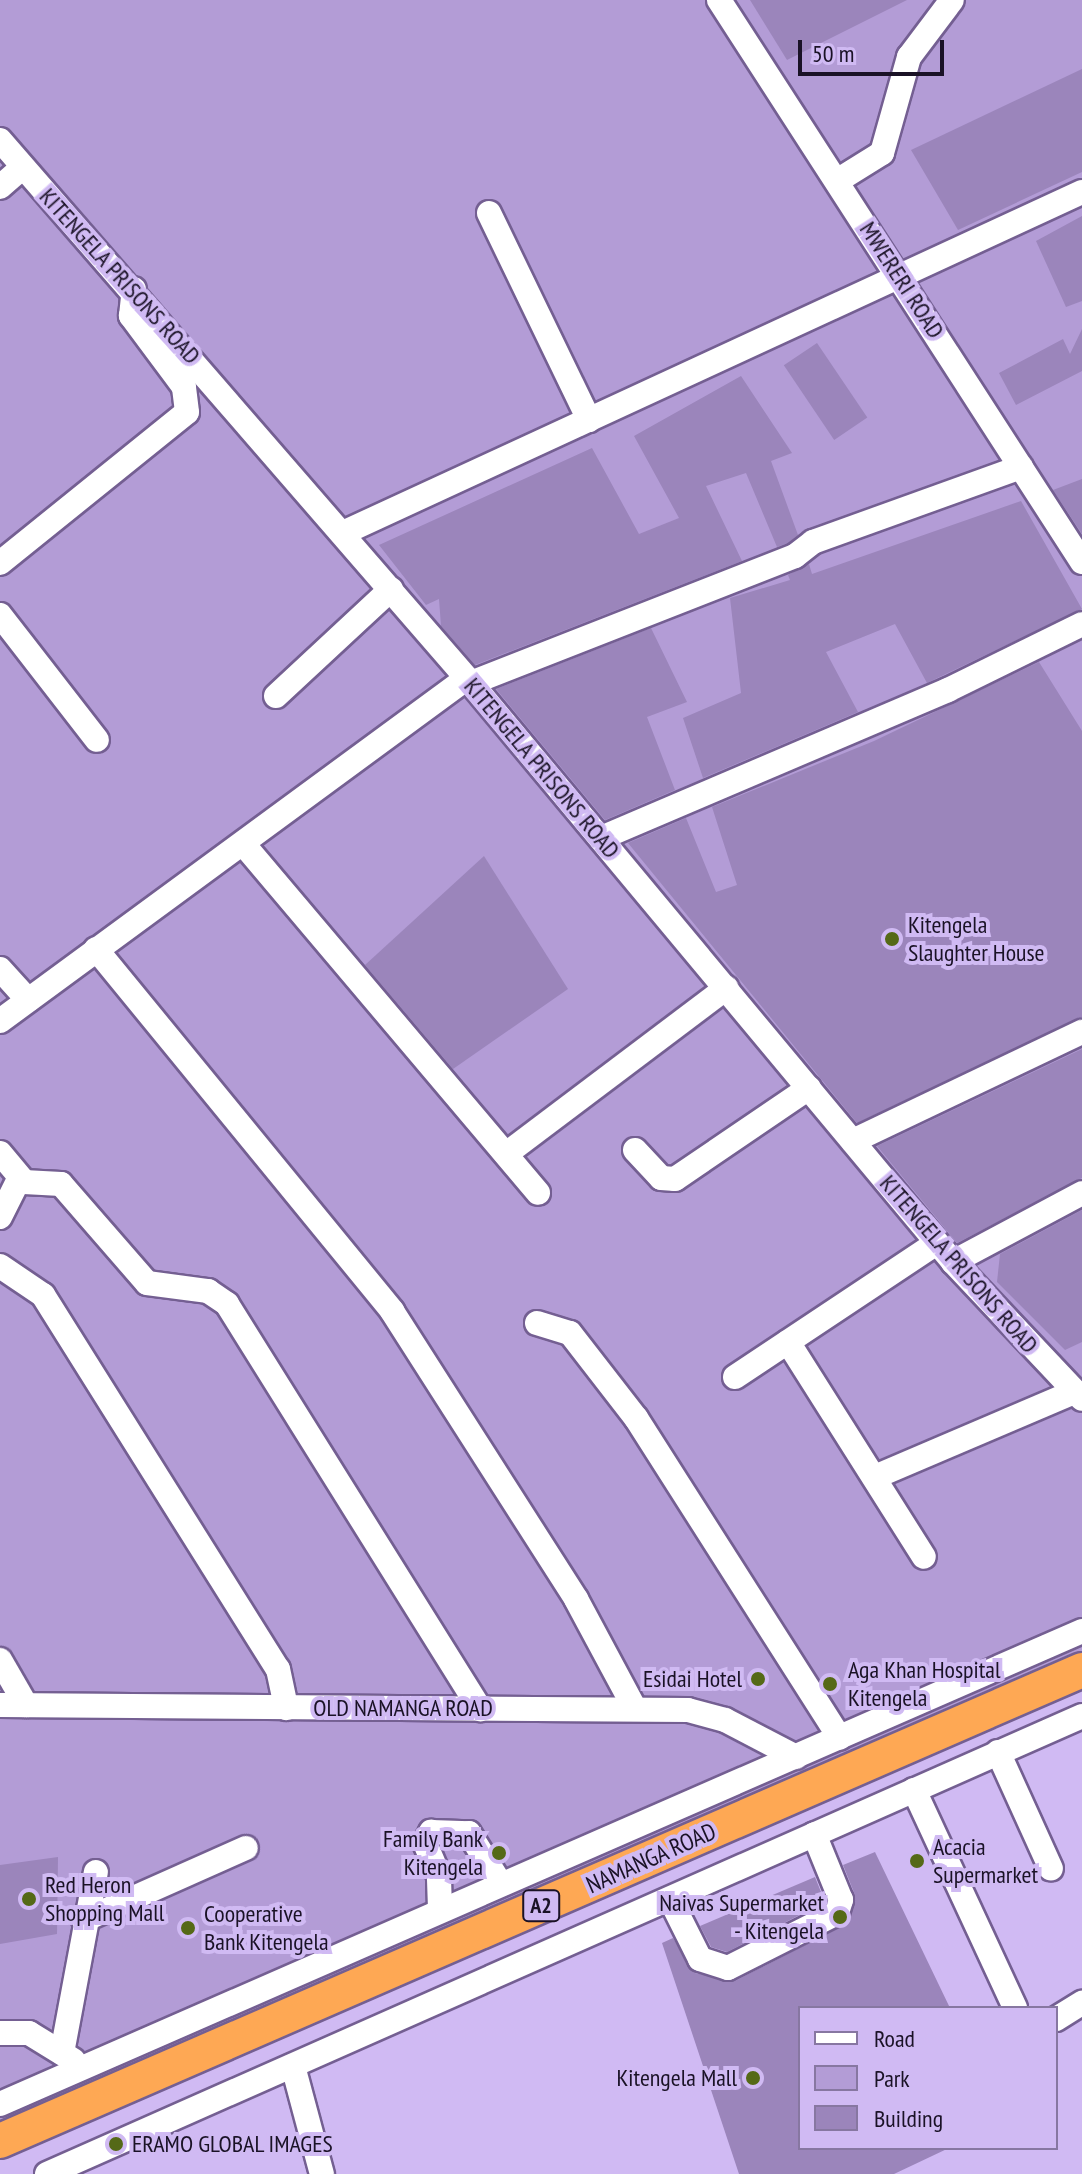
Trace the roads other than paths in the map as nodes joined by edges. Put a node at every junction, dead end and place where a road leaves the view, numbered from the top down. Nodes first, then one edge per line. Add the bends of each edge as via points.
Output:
1 (719, 0) edge
2 (952, 0) edge
3 (0, 140) edge
4 (23, 167) junction
5 (837, 181) junction
6 (0, 187) edge
7 (1082, 192) edge
8 (489, 213) dead end
9 (900, 276) junction
10 (134, 289) junction
11 (589, 420) junction
12 (1021, 467) junction
13 (343, 533) junction
14 (1082, 562) edge
15 (0, 563) edge
16 (391, 589) junction
17 (0, 615) edge
18 (1082, 624) edge
19 (469, 681) junction
20 (276, 696) dead end
21 (97, 740) dead end
22 (601, 838) junction
23 (245, 846) junction
24 (96, 949) junction
25 (0, 969) edge
26 (726, 988) junction
27 (28, 1000) junction
28 (0, 1021) edge
29 (1082, 1032) edge
30 (809, 1088) junction
31 (853, 1141) junction
32 (635, 1150) dead end
33 (0, 1153) edge
34 (506, 1154) junction
35 (19, 1179) junction
36 (538, 1193) dead end
37 (1082, 1193) edge
38 (0, 1217) edge
39 (937, 1243) junction
40 (953, 1262) junction
41 (0, 1266) edge
42 (537, 1323) dead end
43 (788, 1342) junction
44 (735, 1377) dead end
45 (1078, 1395) edge
46 (877, 1476) junction
47 (924, 1557) dead end
48 (1082, 1631) edge
49 (0, 1660) edge
50 (1082, 1670) edge
51 (0, 1705) edge
52 (26, 1705) junction
53 (634, 1707) junction
54 (286, 1708) junction
55 (480, 1709) junction
56 (1082, 1716) edge
57 (840, 1738) junction
58 (998, 1752) junction
59 (796, 1757) junction
60 (914, 1790) junction
61 (814, 1834) junction
62 (246, 1848) dead end
63 (1051, 1869) dead end
64 (96, 1872) dead end
65 (500, 1883) junction
66 (670, 1899) junction
67 (440, 1908) junction
68 (84, 1920) junction
69 (364, 1943) junction
70 (383, 1974) junction
71 (1082, 2003) edge
72 (1014, 2006) edge
73 (1058, 2018) edge
74 (0, 2033) edge
75 (62, 2053) junction
76 (84, 2066) junction
77 (293, 2066) junction
78 (99, 2097) junction
79 (0, 2104) edge
80 (0, 2141) edge
81 (97, 2163) edge
82 (47, 2174) edge
83 (322, 2174) edge

1 - 5 street, MWERERI ROAD
2 - 5 street via 909,57 882,153
3 - 4 street, KITENGELA PRISONS ROAD
4 - 6 street
4 - 10 street, KITENGELA PRISONS ROAD
5 - 9 street, MWERERI ROAD
7 - 9 street
8 - 11 street
9 - 11 street
9 - 12 street, MWERERI ROAD
10 - 13 street, KITENGELA PRISONS ROAD
10 - 15 street via 131,316 184,387 187,412
11 - 13 street
12 - 14 street, MWERERI ROAD
12 - 19 street via 813,542 795,556
13 - 16 street, KITENGELA PRISONS ROAD
16 - 19 street, KITENGELA PRISONS ROAD
16 - 20 street
17 - 21 street
18 - 22 street via 948,690
19 - 22 street, KITENGELA PRISONS ROAD
19 - 23 street
22 - 26 street, KITENGELA PRISONS ROAD
23 - 24 street
23 - 34 street
24 - 27 street
24 - 53 street via 392,1311 576,1599
25 - 27 street
26 - 30 street, KITENGELA PRISONS ROAD
26 - 34 street
27 - 28 street
29 - 31 street
30 - 31 street, KITENGELA PRISONS ROAD
30 - 32 street via 675,1179 661,1178
31 - 39 street, KITENGELA PRISONS ROAD
33 - 35 street
34 - 36 street
35 - 38 street
35 - 55 street via 61,1184 147,1283 208,1291 227,1304
37 - 40 street
39 - 40 street, KITENGELA PRISONS ROAD
39 - 43 street
40 - 45 street, KITENGELA PRISONS ROAD
41 - 54 street via 43,1295 278,1669
42 - 57 street via 570,1333 636,1418
43 - 44 street
43 - 46 street
45 - 46 street
46 - 47 street
48 - 57 street
49 - 52 street
50 - 70 highway, NAMANGA ROAD / A2
51 - 52 street, OLD NAMANGA ROAD
52 - 54 street, OLD NAMANGA ROAD
53 - 55 street, OLD NAMANGA ROAD
53 - 59 street, OLD NAMANGA ROAD via 725,1720
54 - 55 street, OLD NAMANGA ROAD
56 - 58 street
57 - 59 street
58 - 60 street
58 - 63 street
59 - 65 street
60 - 61 street
60 - 72 street
61 - 66 street
61 - 66 street via 841,1900 837,1913 728,1968 700,1959
62 - 68 street
64 - 68 street
65 - 67 street
65 - 67 street via 469,1833 431,1832 425,1843 439,1876
66 - 77 street
67 - 69 street
68 - 75 street
69 - 70 street
69 - 76 street
70 - 78 highway, NAMANGA ROAD / A2
71 - 73 street
74 - 75 street via 29,2033
75 - 76 street
76 - 78 street
76 - 79 street
77 - 81 street
77 - 83 street
78 - 80 highway, NAMANGA ROAD / A2
81 - 82 street

